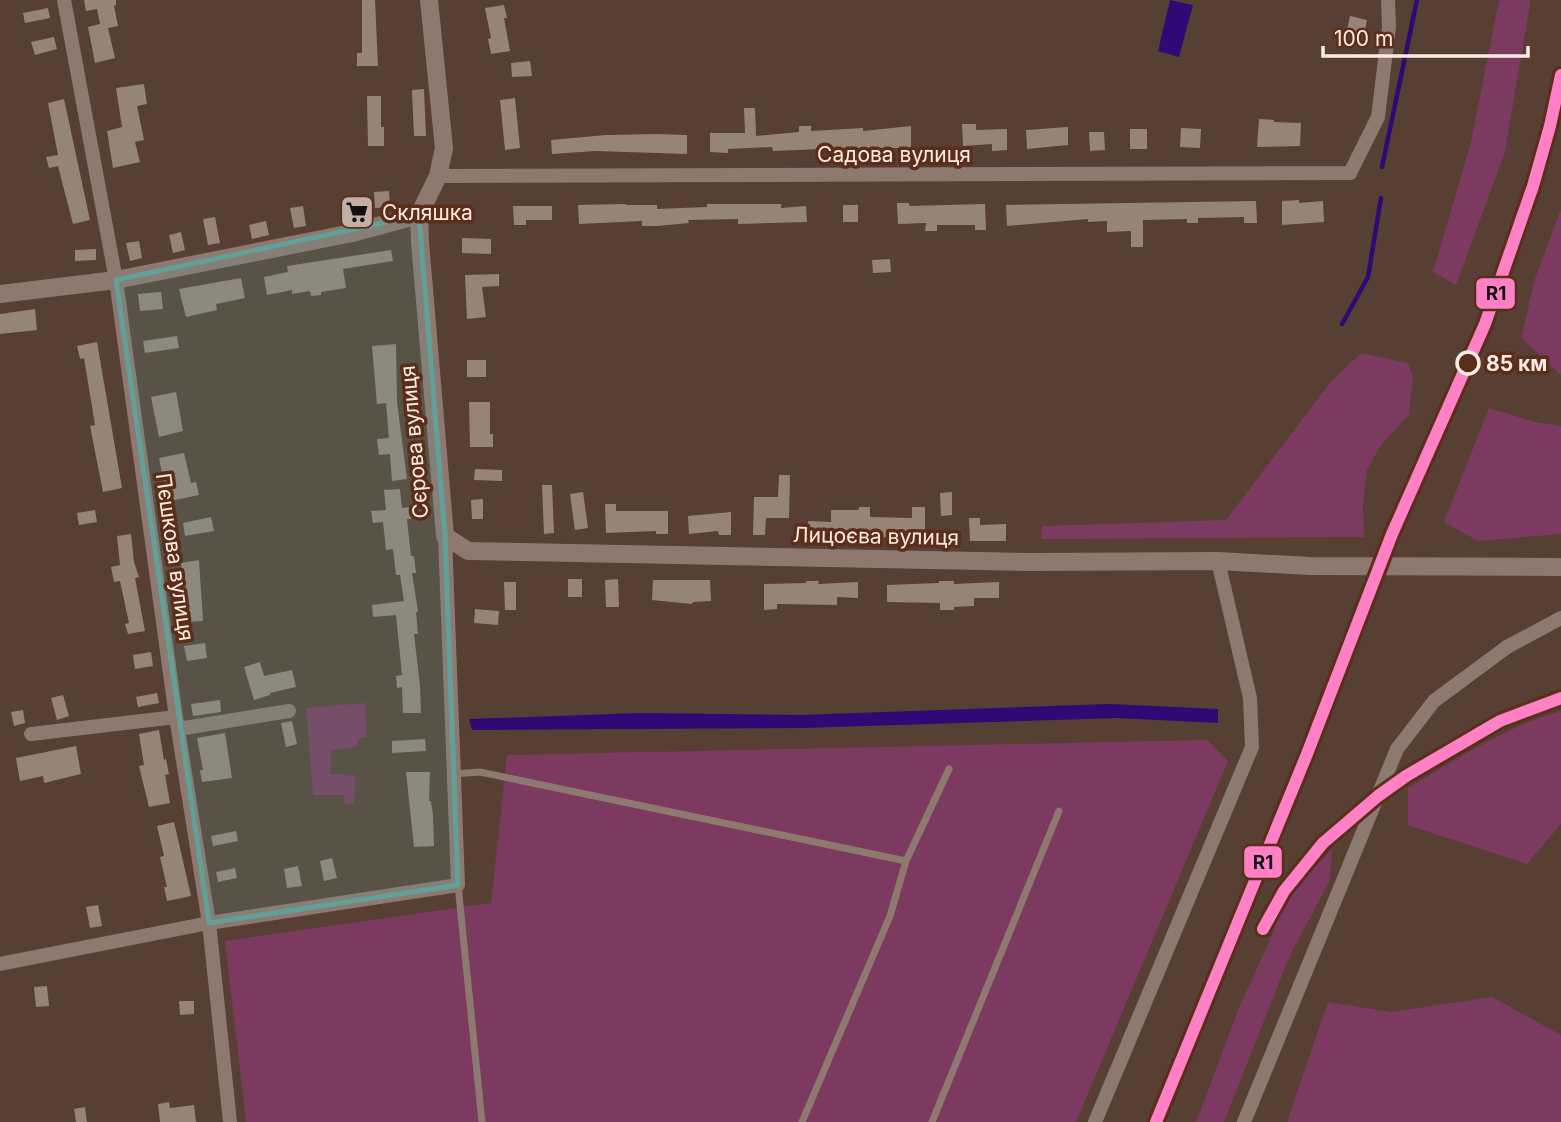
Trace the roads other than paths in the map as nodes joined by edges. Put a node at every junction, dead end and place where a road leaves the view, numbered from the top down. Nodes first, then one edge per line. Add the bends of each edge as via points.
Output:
1 (64, 0) edge
2 (429, 0) edge
3 (1388, 0) edge
4 (438, 176) junction
5 (419, 215) junction
6 (116, 280) junction
7 (0, 294) edge
8 (445, 536) junction
9 (1218, 561) junction
10 (1561, 567) edge
11 (1561, 618) edge
12 (289, 711) dead end
13 (177, 723) junction
14 (31, 734) dead end
15 (949, 769) dead end
16 (454, 774) junction
17 (1059, 811) dead end
18 (906, 861) junction
19 (458, 885) junction
20 (209, 923) junction
21 (0, 964) edge
22 (230, 1122) edge
23 (482, 1122) edge
24 (802, 1122) edge
25 (932, 1122) edge
26 (1095, 1122) edge
27 (1244, 1122) edge

1 - 6 street, Пєшкова вулиця
2 - 4 street via 444,148
3 - 4 street, Садова вулиця via 1378,117 1350,173
4 - 5 street
5 - 6 street via 352,233
5 - 8 street, Сєрова вулиця
6 - 7 street
6 - 13 street, Пєшкова вулиця
8 - 9 street, Лицоєва вулиця via 468,551 1015,562
8 - 16 street, Сєрова вулиця
9 - 10 street, Лицоєва вулиця
9 - 26 street via 1250,698 1252,747
11 - 27 street via 1507,647 1434,701 1397,749
12 - 13 street
13 - 14 street
13 - 20 street, Пєшкова вулиця
15 - 18 lane
16 - 18 lane via 480,772
16 - 19 street, Сєрова вулиця
17 - 25 lane
18 - 24 lane via 890,916
19 - 20 street
19 - 23 lane
20 - 21 street
20 - 22 street, Пєшкова вулиця

